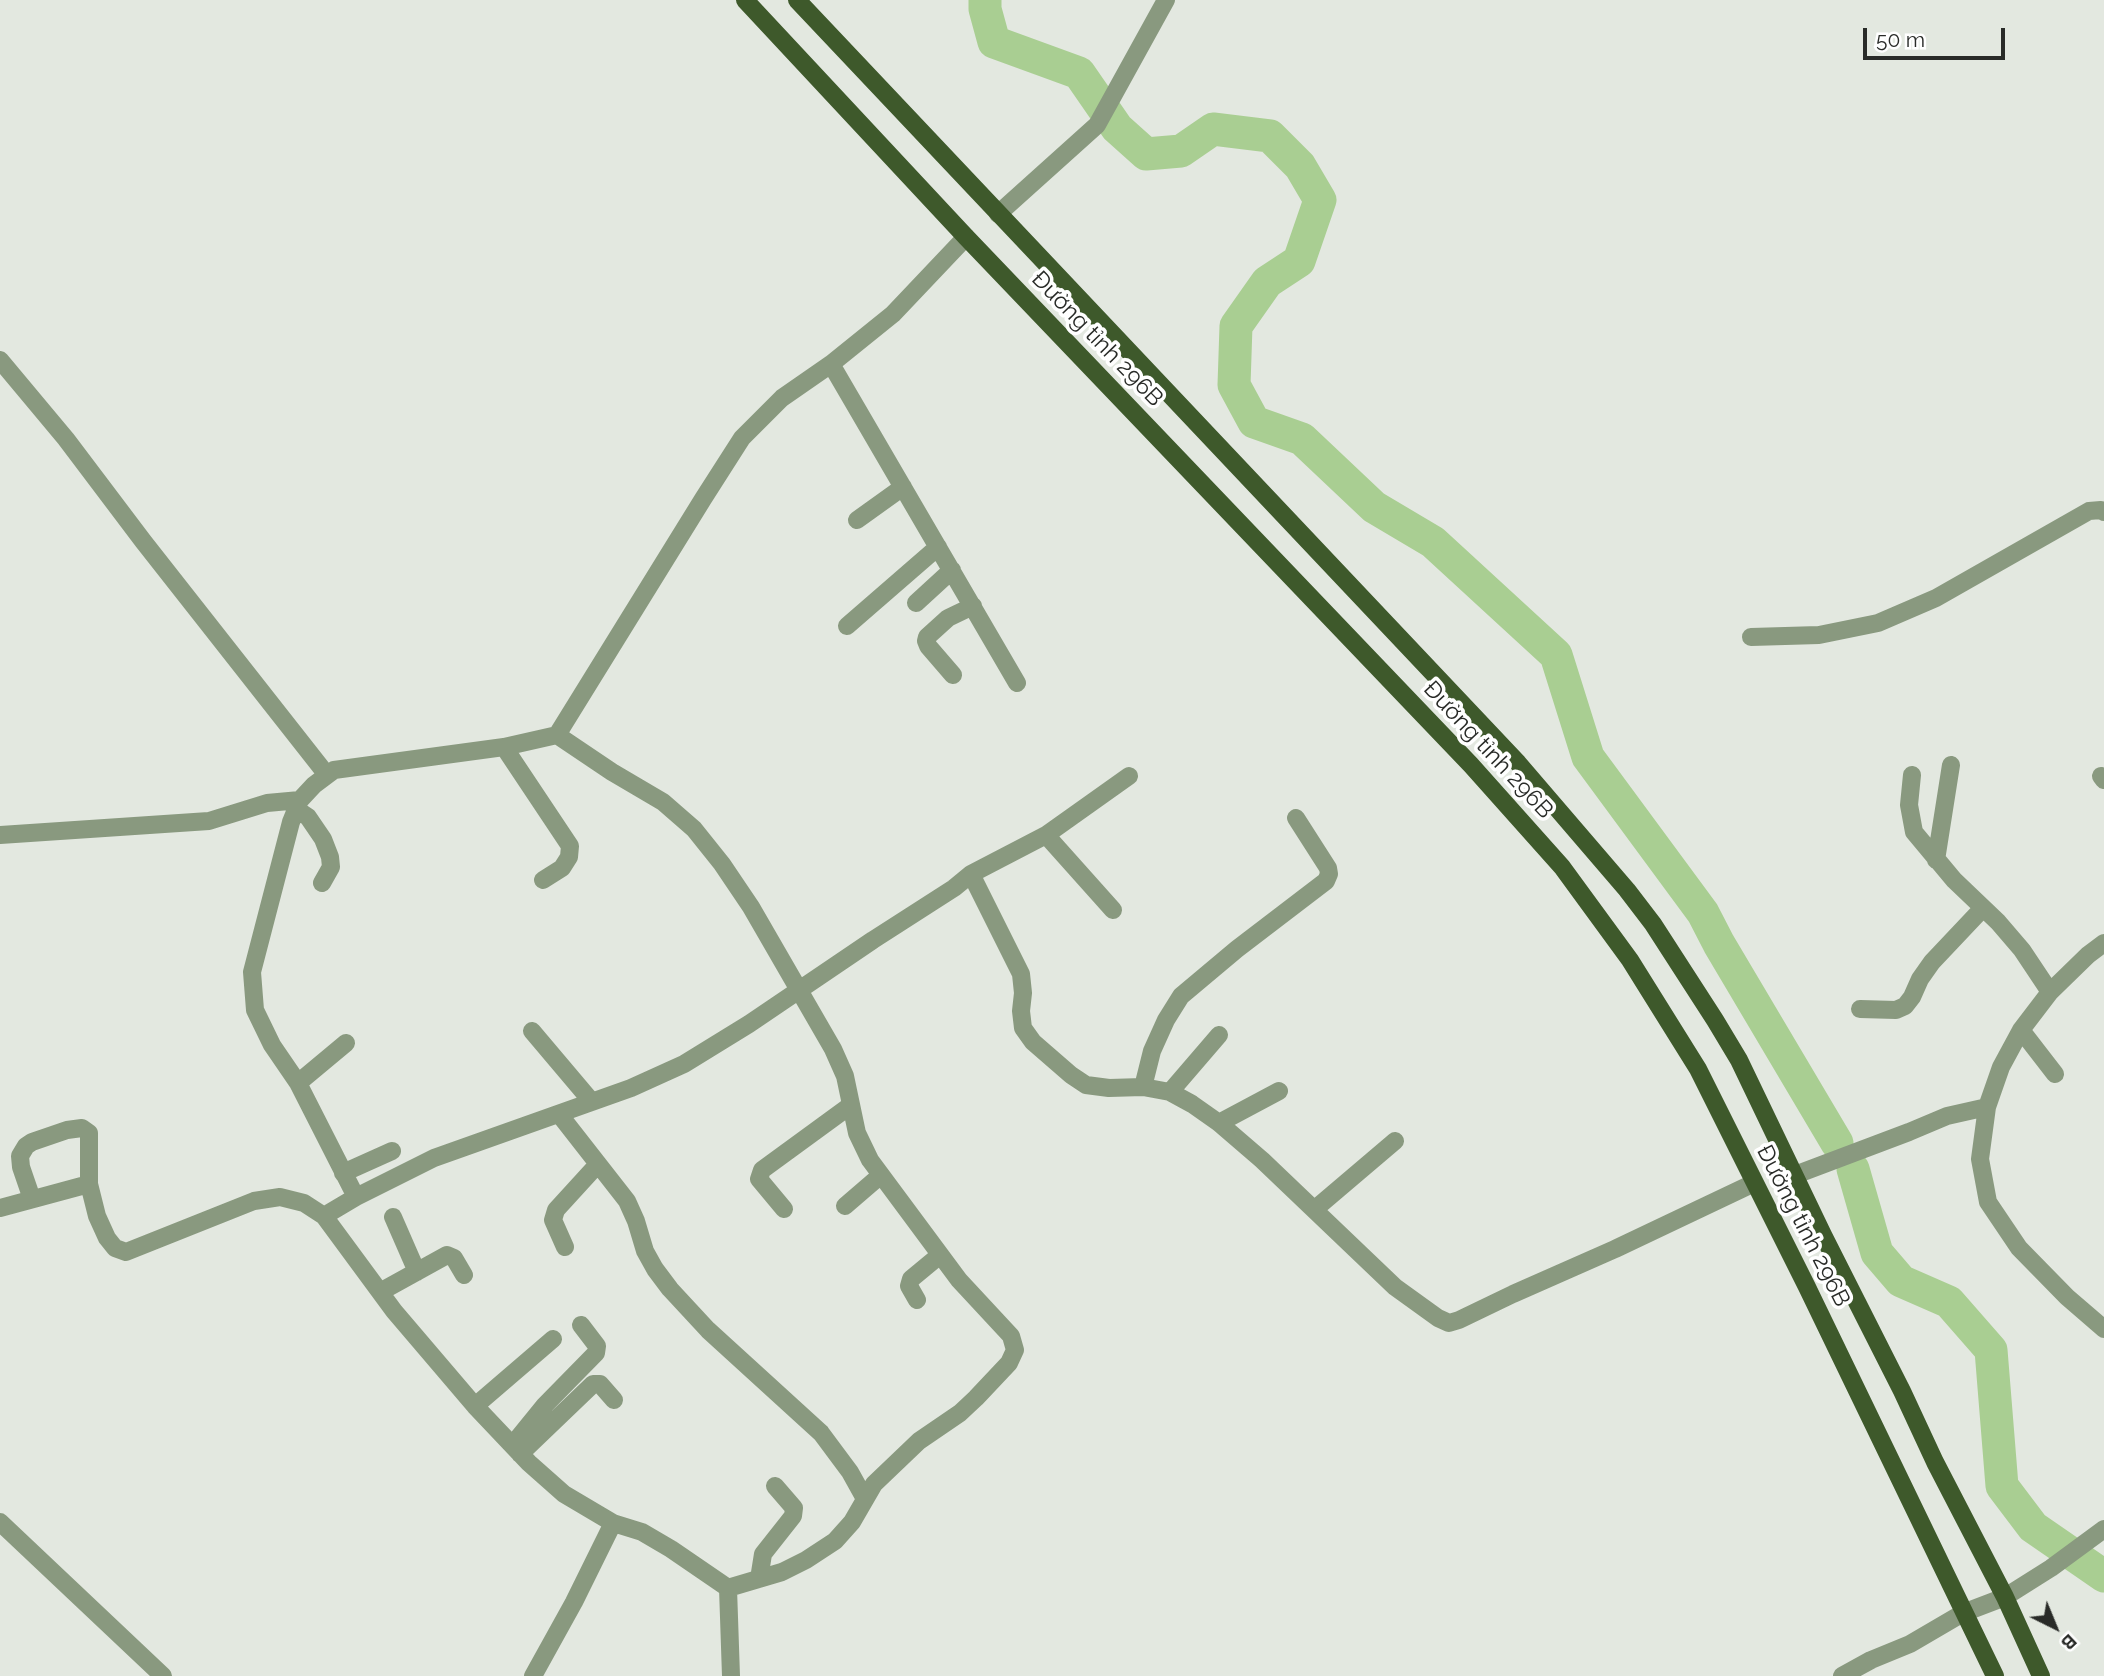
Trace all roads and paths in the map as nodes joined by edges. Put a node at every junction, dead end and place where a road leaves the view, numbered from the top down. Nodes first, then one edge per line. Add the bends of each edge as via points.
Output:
1 (745, 0) edge
2 (797, 0) edge
3 (1166, 0) edge
4 (998, 214) junction
5 (966, 237) junction
6 (0, 360) edge
7 (831, 364) junction
8 (903, 487) junction
9 (2104, 512) edge
10 (856, 520) dead end
11 (938, 547) junction
12 (952, 570) junction
13 (916, 603) dead end
14 (973, 606) junction
15 (847, 626) dead end
16 (1751, 637) dead end
17 (953, 675) dead end
18 (1017, 683) dead end
19 (556, 735) junction
20 (504, 747) junction
21 (1951, 765) dead end
22 (327, 775) junction
23 (1912, 775) dead end
24 (1129, 776) dead end
25 (298, 805) junction
26 (1296, 818) dead end
27 (0, 835) edge
28 (1046, 835) junction
29 (1936, 860) junction
30 (971, 874) junction
31 (543, 880) dead end
32 (322, 883) dead end
33 (1983, 908) junction
34 (1113, 910) dead end
35 (2104, 943) edge
36 (800, 990) junction
37 (2050, 992) junction
38 (1860, 1009) dead end
39 (2021, 1030) junction
40 (532, 1031) dead end
41 (1219, 1035) dead end
42 (346, 1043) dead end
43 (2055, 1074) dead end
44 (298, 1083) junction
45 (1143, 1087) junction
46 (1279, 1091) dead end
47 (1170, 1092) junction
48 (592, 1102) junction
49 (851, 1105) junction
50 (1987, 1107) junction
51 (559, 1114) junction
52 (1219, 1123) junction
53 (1395, 1141) dead end
54 (392, 1151) dead end
55 (598, 1164) junction
56 (343, 1173) junction
57 (881, 1175) junction
58 (1795, 1175) junction
59 (1754, 1183) junction
60 (89, 1184) junction
61 (356, 1197) junction
62 (32, 1199) junction
63 (845, 1206) dead end
64 (0, 1208) edge
65 (784, 1209) dead end
66 (1315, 1209) junction
67 (324, 1216) junction
68 (393, 1217) dead end
69 (565, 1247) dead end
70 (940, 1255) junction
71 (417, 1272) junction
72 (464, 1275) dead end
73 (380, 1292) junction
74 (917, 1300) dead end
75 (580, 1325) dead end
76 (2104, 1329) edge
77 (553, 1339) dead end
78 (614, 1399) dead end
79 (475, 1406) junction
80 (516, 1445) junction
81 (775, 1486) dead end
82 (865, 1499) junction
83 (0, 1522) edge
84 (613, 1523) junction
85 (2104, 1529) edge
86 (759, 1579) junction
87 (728, 1588) junction
88 (2005, 1597) junction
89 (1963, 1613) junction
90 (163, 1676) edge
91 (533, 1676) edge
92 (732, 1676) edge
93 (1842, 1676) edge
94 (1995, 1676) edge
95 (2041, 1676) edge

1 - 5 main road, Đường tỉnh 296B
2 - 4 main road, Đường tỉnh 296B
3 - 4 street via 1097,125
4 - 58 main road, Đường tỉnh 296B via 1518,763 1627,890 1739,1060
5 - 7 street via 893,314
5 - 59 main road, Đường tỉnh 296B via 1471,765 1562,867 1678,1036
6 - 22 street
7 - 8 street
7 - 19 street via 782,398 743,438
8 - 10 street
8 - 11 street
9 - 16 street via 2089,511 1936,598 1878,623 1819,635
11 - 12 street
11 - 15 street
12 - 13 street
12 - 14 street
14 - 17 street via 948,618 927,637 928,646
14 - 18 street
19 - 20 street
19 - 36 street via 663,802 694,829 751,907
20 - 22 street via 334,770
20 - 31 street via 570,846 562,868
21 - 29 street
22 - 25 street
23 - 29 street via 1909,805 1914,832
24 - 28 street
25 - 27 street via 267,803 209,821
25 - 32 street via 323,839 330,858 331,867
25 - 44 street via 252,972 255,1010
26 - 45 street via 1328,868 1326,881 1181,996 1152,1051
28 - 30 street
28 - 34 street
29 - 33 street
30 - 36 street
30 - 45 street via 1021,974 1023,1028 1033,1042 1086,1085
33 - 37 street via 2022,950
33 - 38 street via 1932,962 1905,1006
35 - 37 street
36 - 48 street via 684,1064
36 - 49 street via 845,1076
37 - 39 street
39 - 43 street
39 - 50 street
40 - 48 street
41 - 47 street
42 - 44 street
44 - 56 street
45 - 47 street
46 - 52 street
47 - 52 street
48 - 51 street
49 - 57 street via 857,1133
49 - 65 street via 762,1170 759,1180
50 - 58 street via 1947,1116
50 - 76 street via 1980,1159 1988,1202 2019,1248
51 - 55 street
51 - 61 street via 434,1158
52 - 66 street
53 - 66 street
54 - 56 street
55 - 69 street via 556,1210 553,1220
55 - 82 street via 627,1201 645,1251 670,1289 821,1433
56 - 61 street
57 - 63 street
57 - 70 street
58 - 88 main road, Đường tỉnh 296B
59 - 66 street via 1449,1323 1395,1287
59 - 89 main road, Đường tỉnh 296B
60 - 62 street
60 - 62 street via 89,1133 82,1128 67,1130 32,1142 20,1156
60 - 67 street via 107,1238 126,1252 254,1201 281,1196
61 - 67 street
62 - 64 street
67 - 73 street
68 - 71 street
70 - 74 street via 911,1279 909,1286
70 - 82 street via 1011,1336 1015,1350 1009,1363 976,1398 919,1441 874,1484
71 - 72 street via 447,1255
71 - 73 street
73 - 79 street
75 - 80 street via 597,1346 596,1353 545,1405
77 - 79 street
78 - 80 street via 600,1384 593,1384
79 - 80 street
80 - 84 street via 564,1494
81 - 86 street via 794,1508 793,1516 763,1554
82 - 86 street via 835,1541 782,1572
83 - 90 street
84 - 87 street via 642,1532
84 - 91 street
85 - 88 street
86 - 87 street
87 - 92 street
88 - 89 street
88 - 95 main road, Đường tỉnh 296B
89 - 93 street
89 - 94 main road, Đường tỉnh 296B

